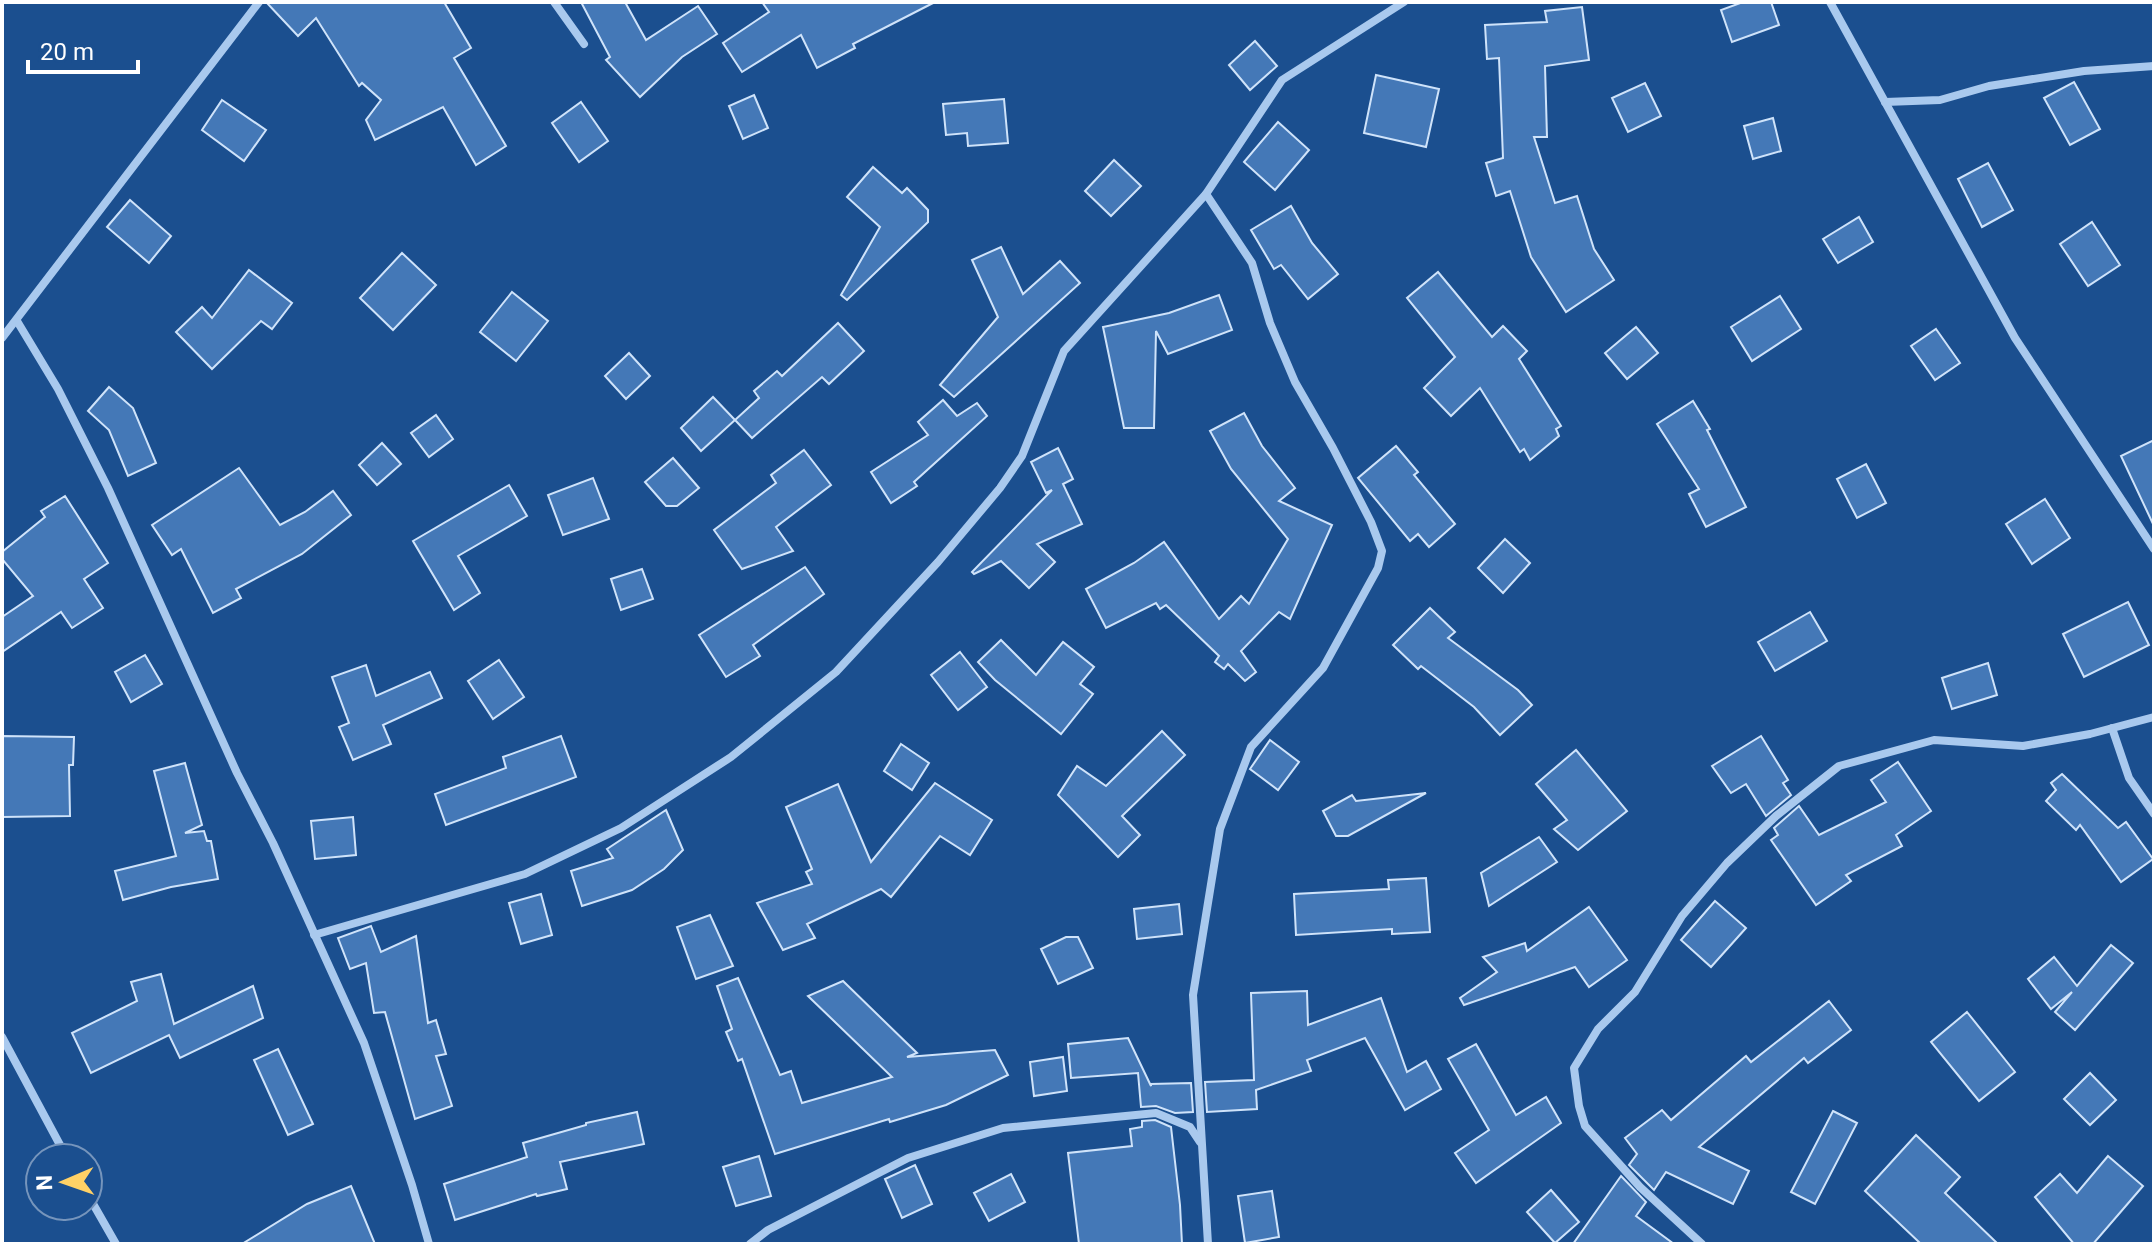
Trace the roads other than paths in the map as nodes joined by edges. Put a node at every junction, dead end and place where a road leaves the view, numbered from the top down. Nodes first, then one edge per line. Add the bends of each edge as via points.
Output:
1 (259, 2) edge
2 (554, 2) edge
3 (1404, 2) edge
4 (1830, 2) edge
5 (584, 44) dead end
6 (2154, 66) edge
7 (1885, 102) junction
8 (1206, 194) junction
9 (17, 321) junction
10 (2, 338) edge
11 (2154, 549) edge
12 (2154, 717) edge
13 (2112, 728) junction
14 (2154, 814) edge
15 (314, 935) junction
16 (2, 1037) edge
17 (58, 1142) edge
18 (1200, 1143) junction
19 (103, 1222) edge
20 (116, 1244) edge
21 (429, 1244) edge
22 (750, 1244) edge
23 (1208, 1244) edge
24 (1702, 1244) edge

1 - 9 street
2 - 5 street
3 - 8 street via 1282,80
4 - 7 street
6 - 7 street via 1989,86 1940,100
7 - 11 street via 2015,338
8 - 15 street via 1064,351 1022,456 1000,488 836,672 731,757 621,828 525,874
8 - 18 street via 1252,263 1295,382 1382,551 1378,568 1323,668 1251,747 1220,829 1193,995
9 - 10 street
9 - 15 street via 108,488
12 - 13 street
13 - 14 street via 2129,778
13 - 24 street via 2023,746 1934,740 1839,766 1756,835 1682,916 1635,992 1598,1029 1574,1068 1585,1126
15 - 21 street via 364,1043
16 - 17 street
18 - 22 street via 1190,1127 1156,1113 1003,1128 908,1158
18 - 23 street
19 - 20 street

